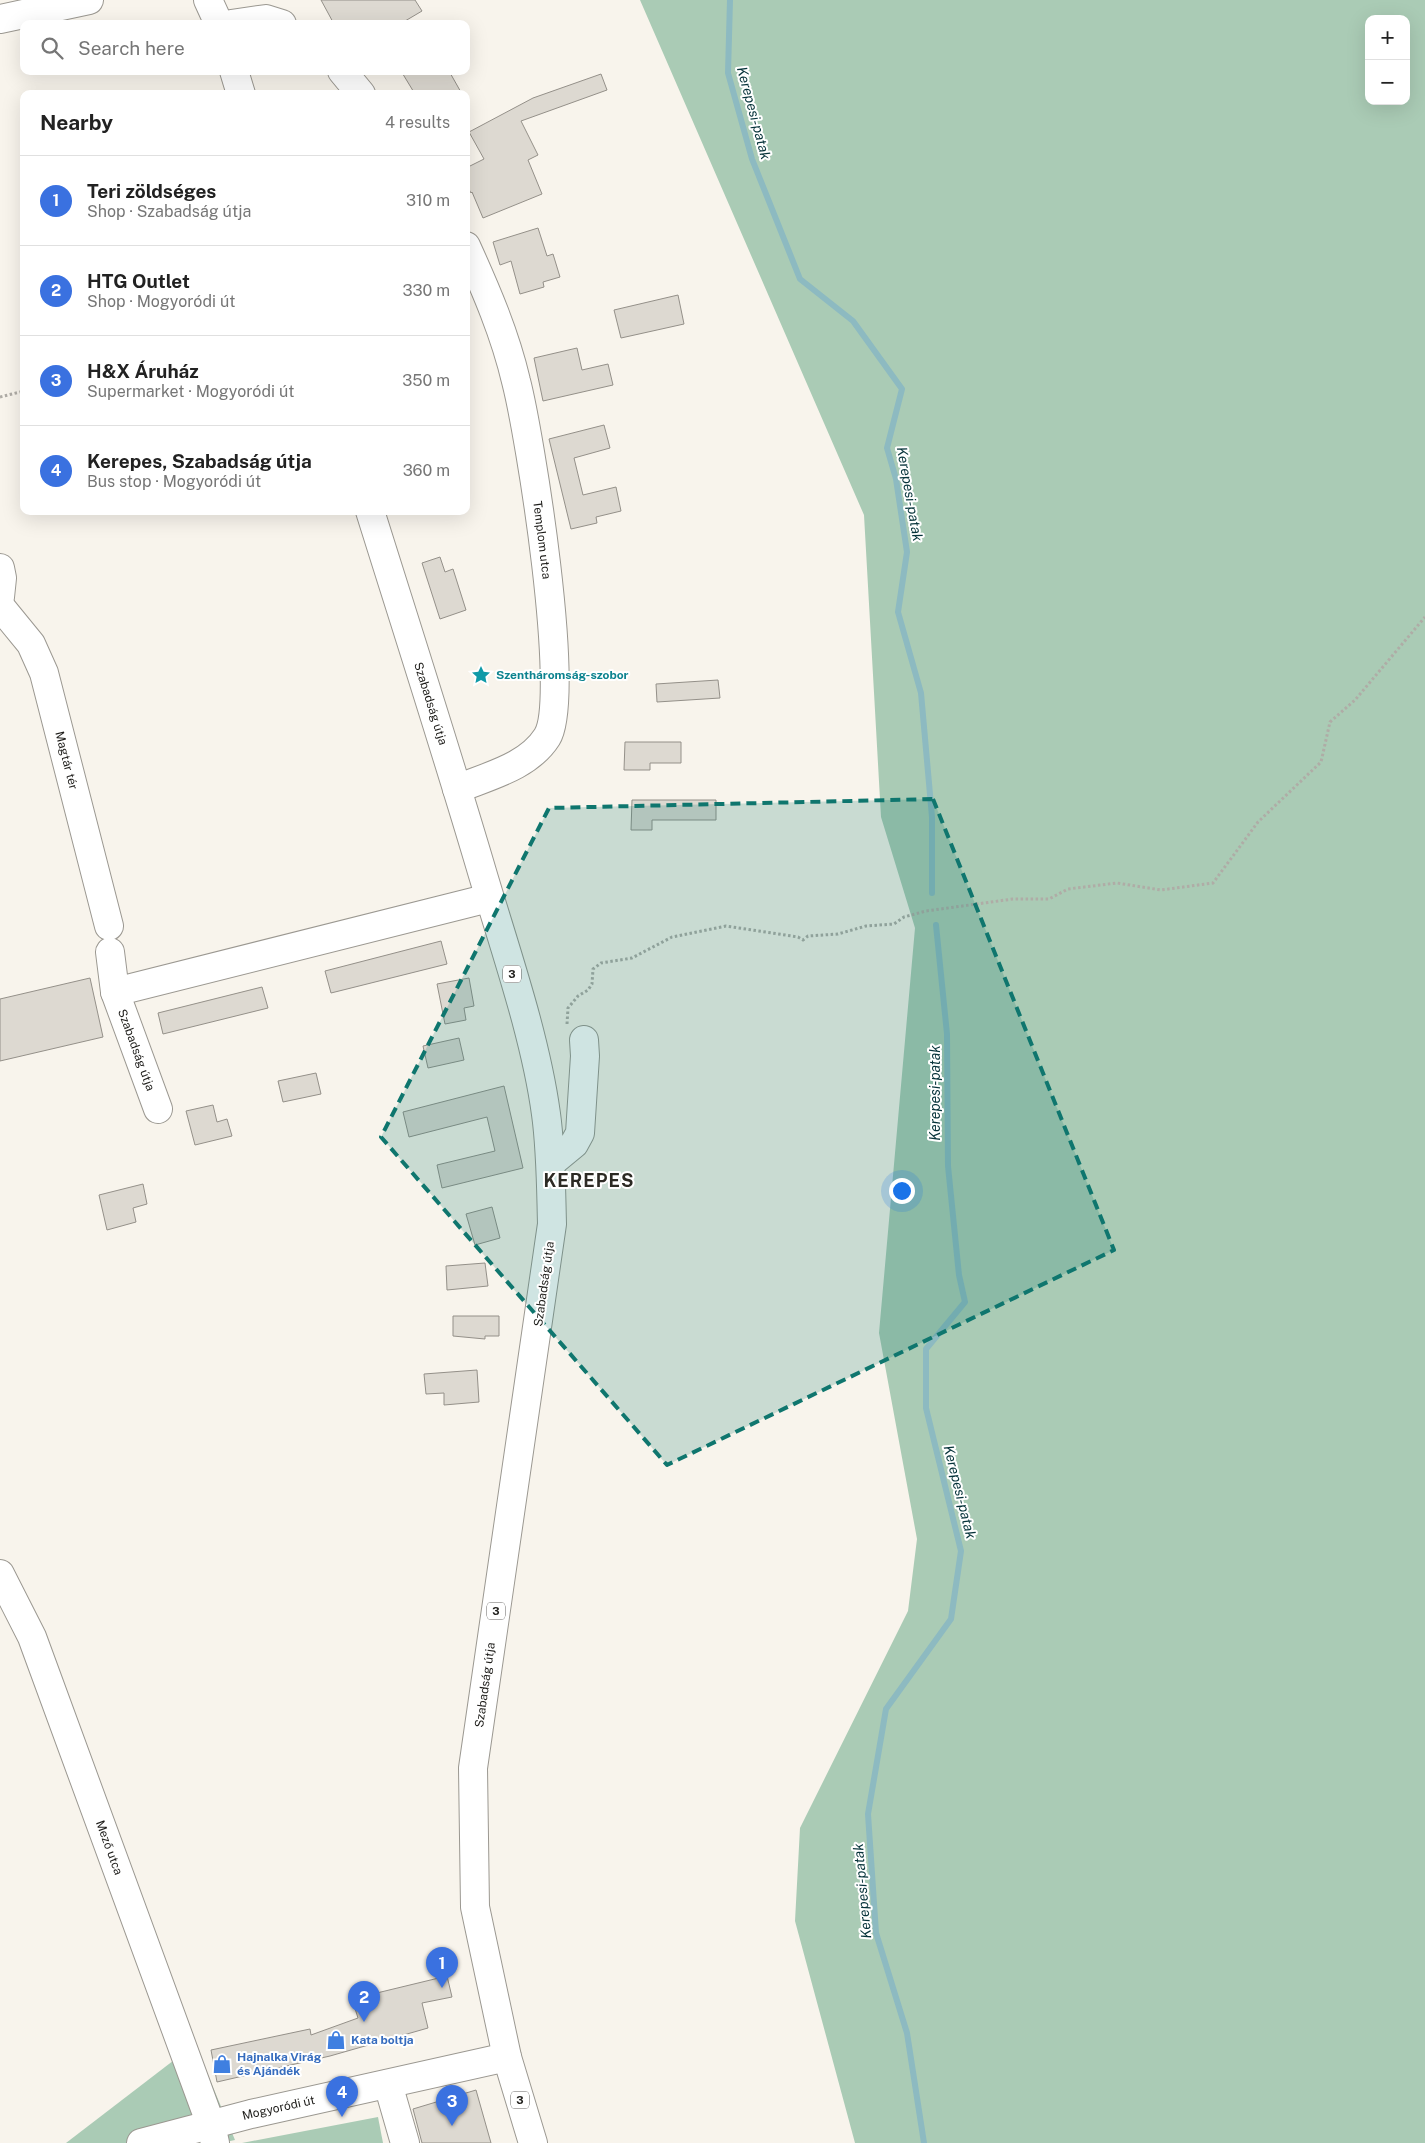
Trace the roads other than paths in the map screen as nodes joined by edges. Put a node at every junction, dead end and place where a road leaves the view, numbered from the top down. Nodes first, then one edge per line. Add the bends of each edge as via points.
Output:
1 (89, 0) edge
2 (208, 0) edge
3 (0, 19) edge
4 (217, 20) edge
5 (235, 75) edge
6 (345, 75) edge
7 (239, 90) edge
8 (358, 90) edge
9 (470, 255) edge
10 (371, 515) edge
11 (0, 568) edge
12 (0, 597) edge
13 (0, 606) edge
14 (457, 789) junction
15 (490, 898) junction
16 (109, 939) joint
17 (115, 992) junction
18 (584, 1040) road end
19 (158, 1109) dead end
20 (551, 1163) junction
21 (0, 1574) edge
22 (507, 2057) junction
23 (388, 2084) junction
24 (213, 2134) edge
25 (141, 2143) edge
26 (405, 2143) edge
27 (533, 2143) edge

1 - 3 street
2 - 4 street
5 - 7 street
6 - 8 street
9 - 14 street, Templom utca via 496,315 516,381 544,536 556,694 548,735 536,752 515,765
10 - 14 street, Szabadság útja / 3
11 - 12 street
13 - 16 street, Magtár tér via 31,644 44,673
14 - 15 street, Szabadság útja / 3
15 - 17 street
15 - 20 street, Szabadság útja / 3 via 532,1048 546,1113
16 - 17 street, Szabadság útja
17 - 19 street, Szabadság útja
18 - 20 street via 580,1133 574,1144
20 - 22 street, Szabadság útja / 3 via 552,1224 472,1768 475,1907
21 - 24 street, Mező utca via 32,1637
22 - 23 street, Mogyoródi út
22 - 27 street, Szabadság útja / 3
23 - 24 street, Mogyoródi út
23 - 26 street
24 - 25 street, Mogyoródi út

